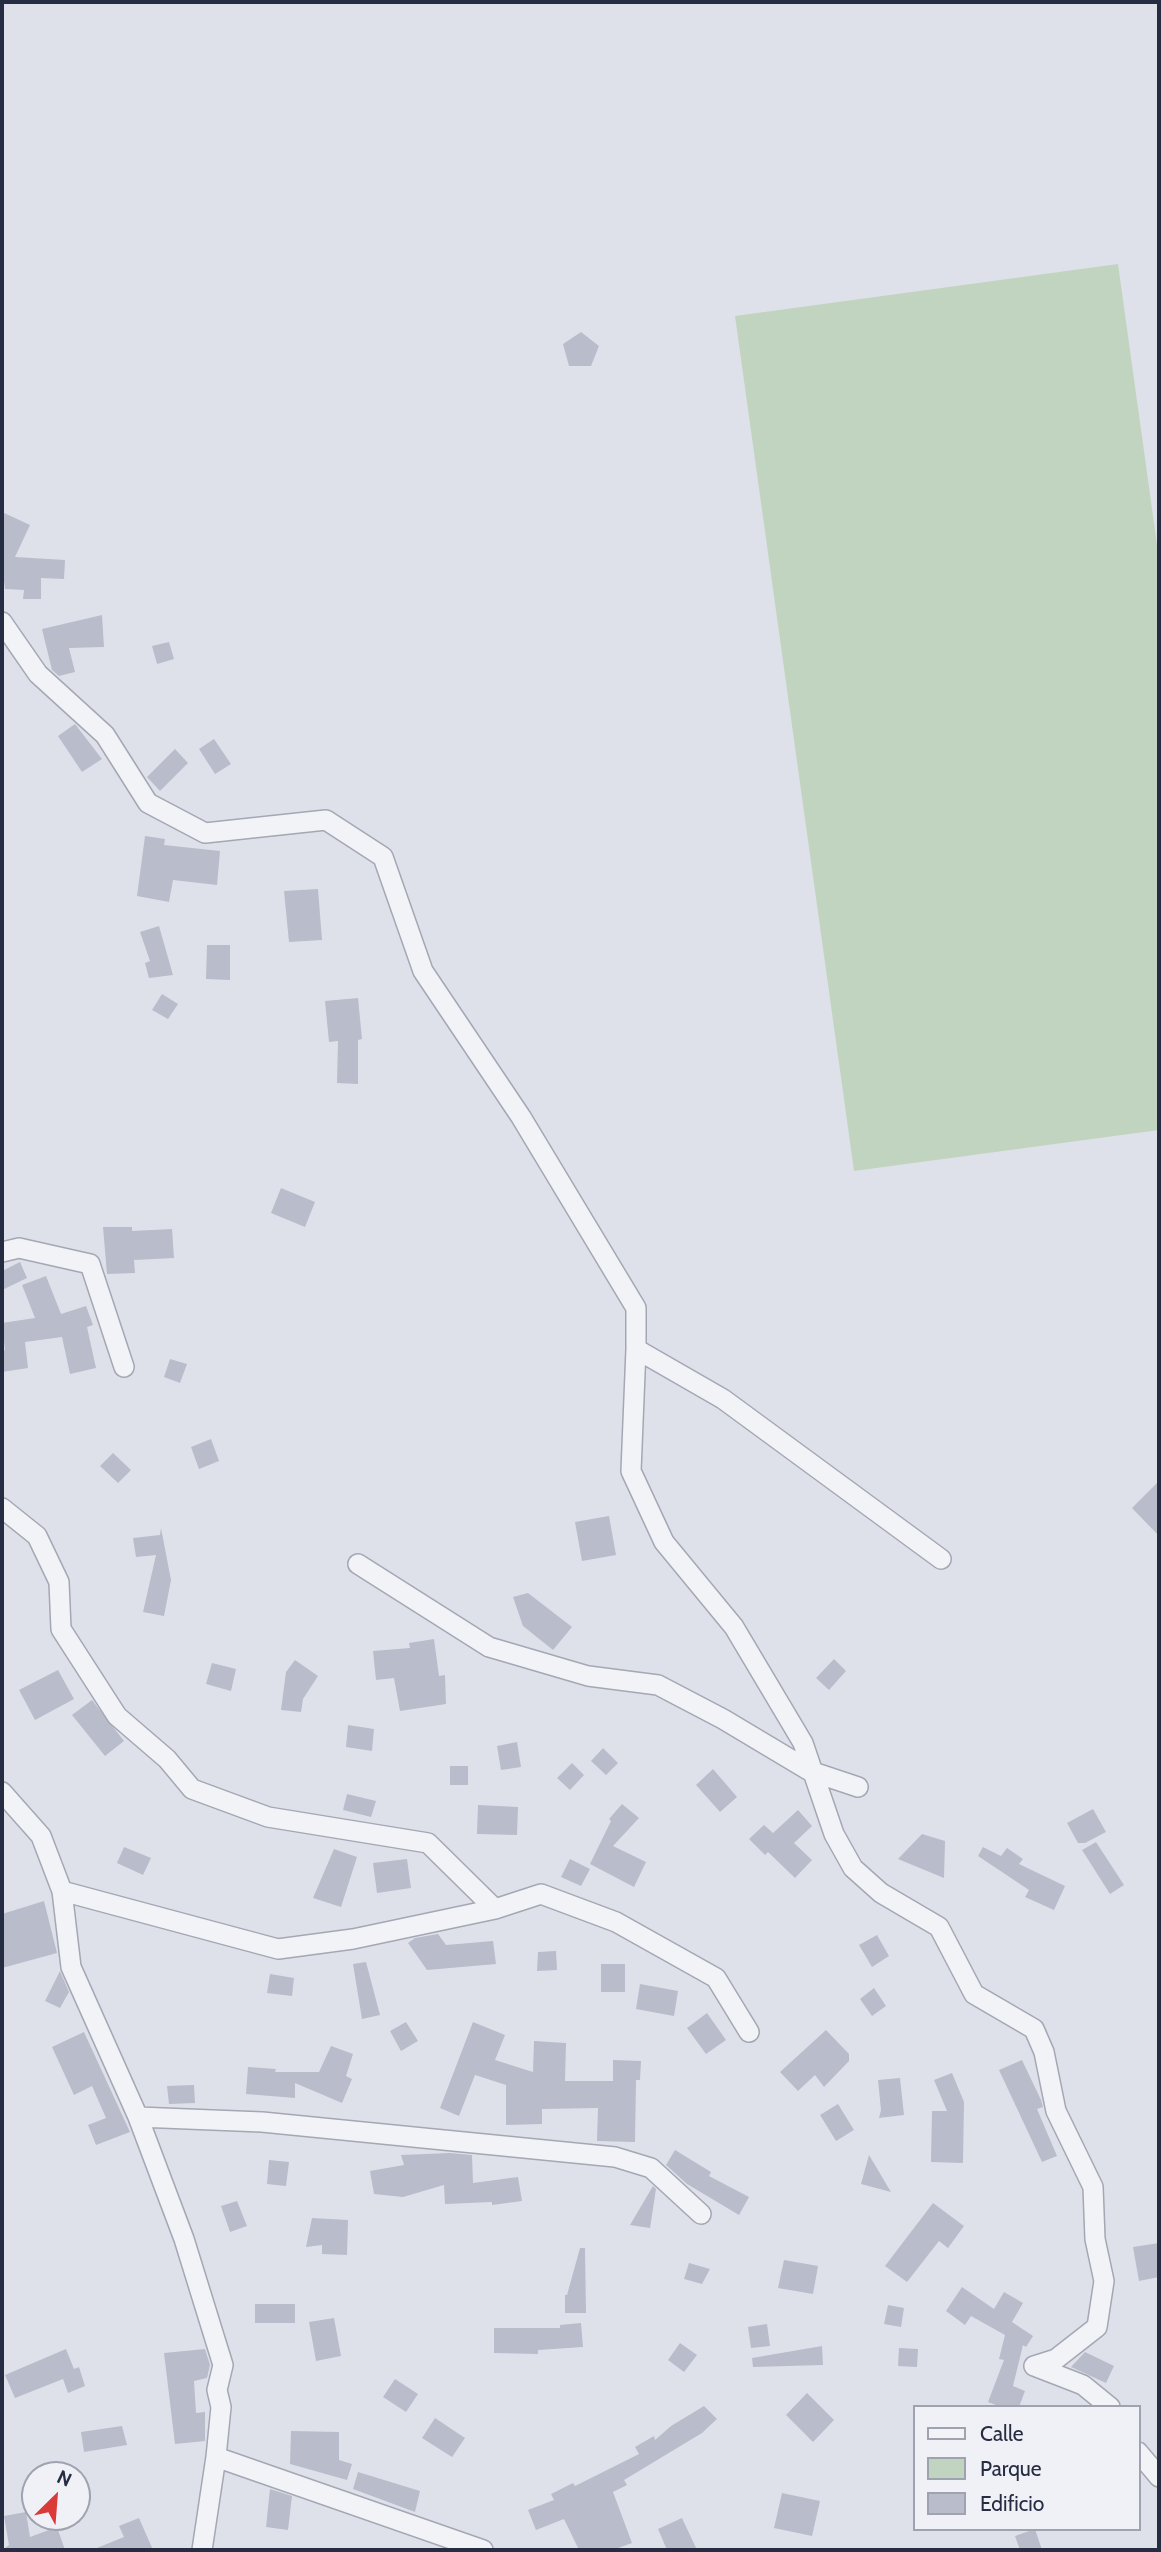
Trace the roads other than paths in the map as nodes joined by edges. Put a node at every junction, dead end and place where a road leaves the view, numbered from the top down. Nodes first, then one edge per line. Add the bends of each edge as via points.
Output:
1 (2, 622) edge
2 (2, 1252) edge
3 (636, 1349) junction
4 (124, 1367) dead end
5 (2, 1508) edge
6 (941, 1559) dead end
7 (358, 1564) dead end
8 (810, 1771) junction
9 (858, 1787) dead end
10 (2, 1792) edge
11 (62, 1891) junction
12 (495, 1909) junction
13 (749, 2032) dead end
14 (138, 2117) junction
15 (701, 2214) dead end
16 (1108, 2405) edge
17 (1140, 2454) edge
18 (216, 2457) junction
19 (1159, 2477) edge
20 (202, 2550) edge
21 (483, 2550) edge

1 - 3 street via 38,674 105,735 148,803 205,833 326,820 383,858 423,971 521,1117 636,1308
2 - 4 street via 19,1248 90,1264
3 - 6 street via 723,1399
3 - 8 street via 631,1471 664,1542 734,1627 803,1743
5 - 12 street via 37,1536 59,1581 61,1629 117,1716 167,1759 192,1790 268,1817 428,1843
7 - 8 street via 489,1647 588,1676 658,1685
8 - 9 street
8 - 16 street via 834,1834 853,1868 881,1893 939,1927 974,1994 1034,2029 1044,2052 1056,2111 1093,2187 1095,2238 1104,2281 1097,2327 1056,2359 1034,2366 1083,2385
10 - 11 street via 41,1836
11 - 12 street via 278,1949 353,1939
11 - 14 street via 71,1967
12 - 13 street via 541,1894 616,1922 716,1978
14 - 15 street via 262,2122 615,2157 651,2168
14 - 18 street via 184,2239 223,2365 217,2390 221,2407
17 - 19 street
18 - 20 street
18 - 21 street

